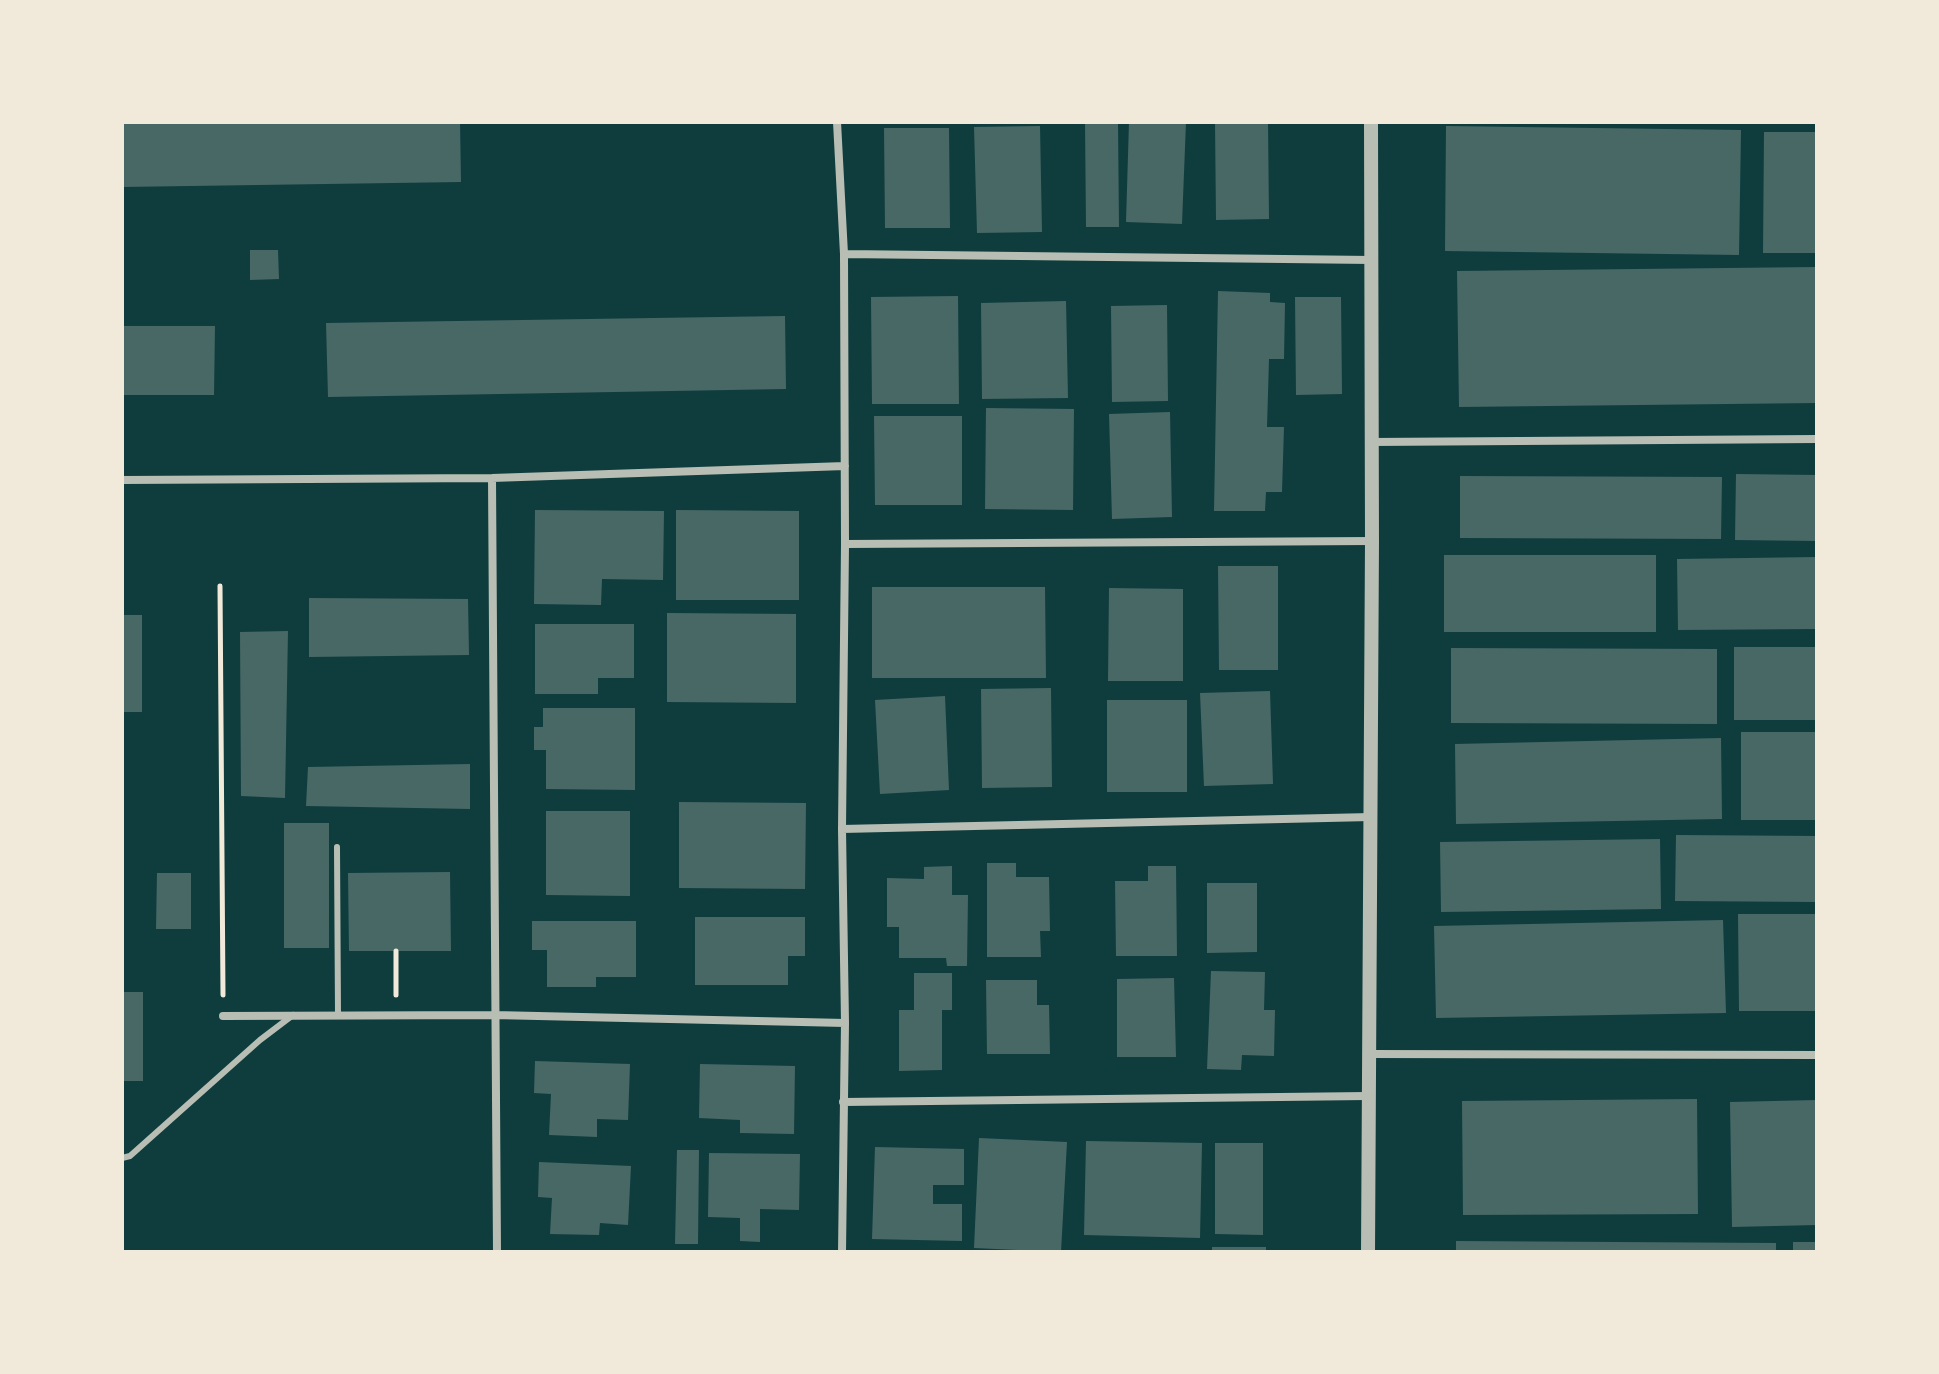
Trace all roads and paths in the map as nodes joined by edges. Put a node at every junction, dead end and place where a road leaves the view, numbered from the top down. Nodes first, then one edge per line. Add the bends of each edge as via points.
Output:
1 (837, 122) edge
2 (1371, 122) edge
3 (844, 254) junction
4 (1372, 260) junction
5 (1817, 439) edge
6 (1371, 442) junction
7 (845, 466) junction
8 (492, 478) junction
9 (122, 480) edge
10 (1372, 541) junction
11 (845, 544) junction
12 (220, 586) dead end
13 (1371, 817) junction
14 (842, 829) junction
15 (337, 847) dead end
16 (396, 951) dead end
17 (293, 1015) junction
18 (338, 1015) junction
19 (494, 1015) junction
20 (223, 1016) joint
21 (396, 1016) junction
22 (845, 1023) junction
23 (1368, 1054) junction
24 (1817, 1055) edge
25 (1367, 1096) junction
26 (843, 1102) junction
27 (122, 1158) edge
28 (497, 1252) edge
29 (842, 1252) edge
30 (1368, 1252) edge

1 - 3 street
2 - 4 street
3 - 4 street
3 - 7 street
4 - 6 street
5 - 6 street
6 - 10 street
7 - 8 street
7 - 11 street
8 - 9 street
8 - 19 street
10 - 11 street
10 - 13 street
11 - 14 street
12 - 20 path
13 - 14 street
13 - 23 street
14 - 22 street
15 - 18 lane
16 - 21 path
17 - 18 street
17 - 20 street
17 - 27 lane
18 - 21 street
19 - 21 street
19 - 22 street
19 - 28 street
22 - 26 street
23 - 24 street
23 - 25 street
25 - 26 street
25 - 30 street
26 - 29 street

